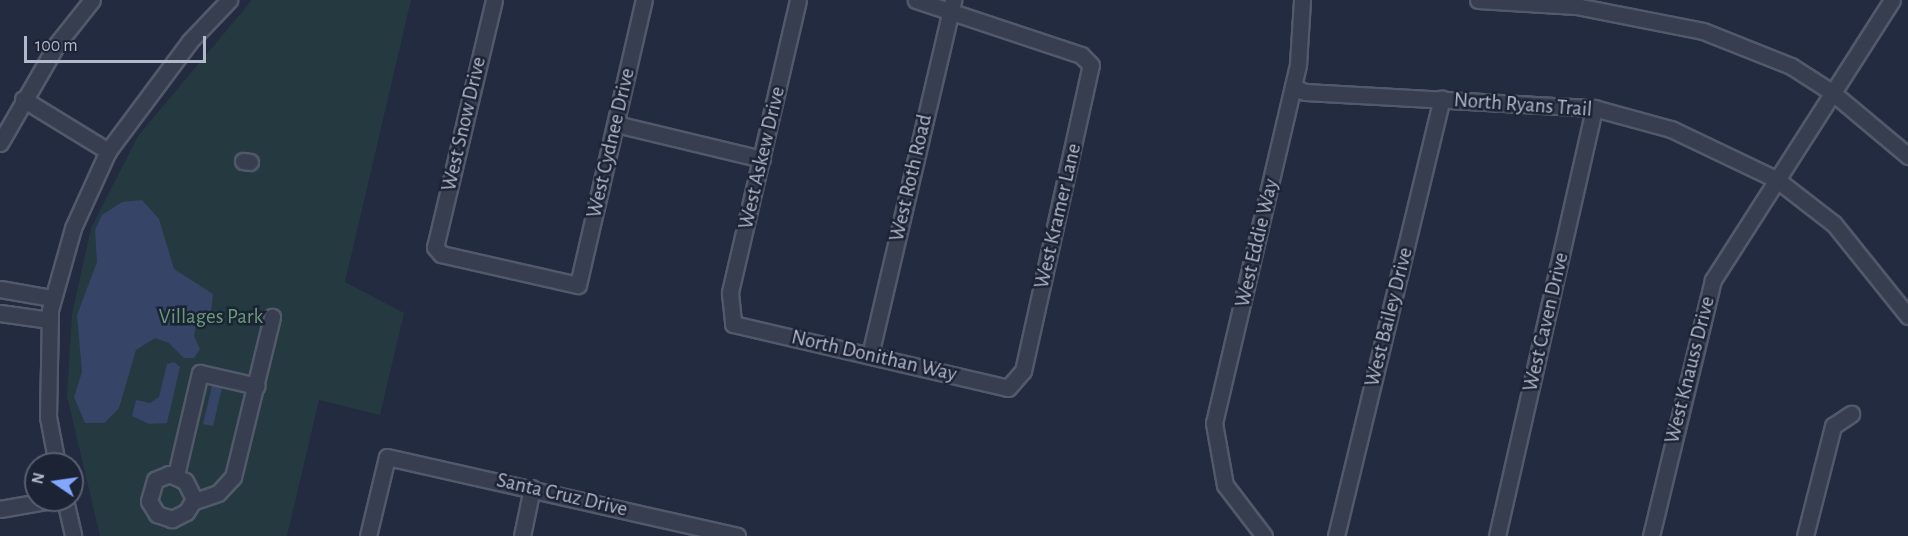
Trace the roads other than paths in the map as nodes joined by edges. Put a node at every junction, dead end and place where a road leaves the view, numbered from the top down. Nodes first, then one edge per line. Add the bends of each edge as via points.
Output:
1 (92, 0) edge
2 (229, 0) edge
3 (494, 0) edge
4 (644, 0) edge
5 (798, 0) edge
6 (916, 0) edge
7 (1302, 0) edge
8 (1478, 0) edge
9 (1524, 1) edge
10 (1890, 1) edge
11 (951, 6) edge
12 (1293, 87) junction
13 (1833, 93) junction
14 (23, 99) junction
15 (1442, 99) junction
16 (1594, 108) junction
17 (616, 124) junction
18 (0, 143) edge
19 (108, 151) junction
20 (1908, 156) edge
21 (762, 159) junction
22 (1776, 179) junction
23 (578, 285) joint
24 (0, 289) edge
25 (52, 298) junction
26 (0, 313) edge
27 (1908, 316) edge
28 (730, 317) joint
29 (272, 318) dead end
30 (50, 320) junction
31 (870, 355) junction
32 (1019, 379) joint
33 (257, 386) junction
34 (1851, 414) dead end
35 (55, 452) edge
36 (176, 475) junction
37 (532, 488) junction
38 (192, 501) junction
39 (24, 505) edge
40 (0, 509) edge
41 (68, 512) edge
42 (675, 529) edge
43 (73, 536) edge
44 (368, 536) edge
45 (522, 536) edge
46 (737, 536) edge
47 (1264, 536) edge
48 (1336, 536) edge
49 (1497, 536) edge
50 (1651, 536) edge
51 (1805, 536) edge

1 - 14 street
2 - 19 street via 190,41
3 - 23 street, West Snow Drive via 435,247 441,254
4 - 17 street, West Cydnee Drive
5 - 21 street, West Askew Drive
6 - 11 street
7 - 12 street, West Eddie Way
8 - 9 street
9 - 13 street via 1576,6 1702,31 1791,66
10 - 13 street, West Knauss Drive
11 - 31 street, West Roth Road
11 - 32 street, West Kramer Lane via 1082,55 1091,65
12 - 15 street, North Ryans Trail via 1305,92
12 - 47 street, West Eddie Way via 1214,423 1225,485
13 - 20 street
13 - 22 street, West Knauss Drive
14 - 18 street
14 - 19 street
15 - 16 street, North Ryans Trail
15 - 48 street, West Bailey Drive
16 - 22 street, North Ryans Trail via 1671,129
16 - 49 street, West Caven Drive
17 - 21 street
17 - 23 street, West Cydnee Drive
19 - 25 street via 73,228
21 - 28 street, West Askew Drive via 730,293
22 - 27 street, North Ryans Trail via 1834,224
22 - 50 street, West Knauss Drive via 1713,280
24 - 25 street
25 - 30 street
26 - 30 street
28 - 31 street, North Donithan Way via 733,324
29 - 33 street
30 - 35 street via 48,417
31 - 32 street, North Donithan Way via 1008,388
33 - 36 street via 200,373
33 - 38 street via 234,477 218,493
34 - 51 street via 1833,426
36 - 38 street via 189,486
36 - 38 street via 155,480 149,501 152,508 172,519 186,512
37 - 42 street, Santa Cruz Drive
37 - 44 street, Santa Cruz Drive via 387,457
37 - 45 street
39 - 40 street
41 - 43 street
42 - 46 street, Santa Cruz Drive

